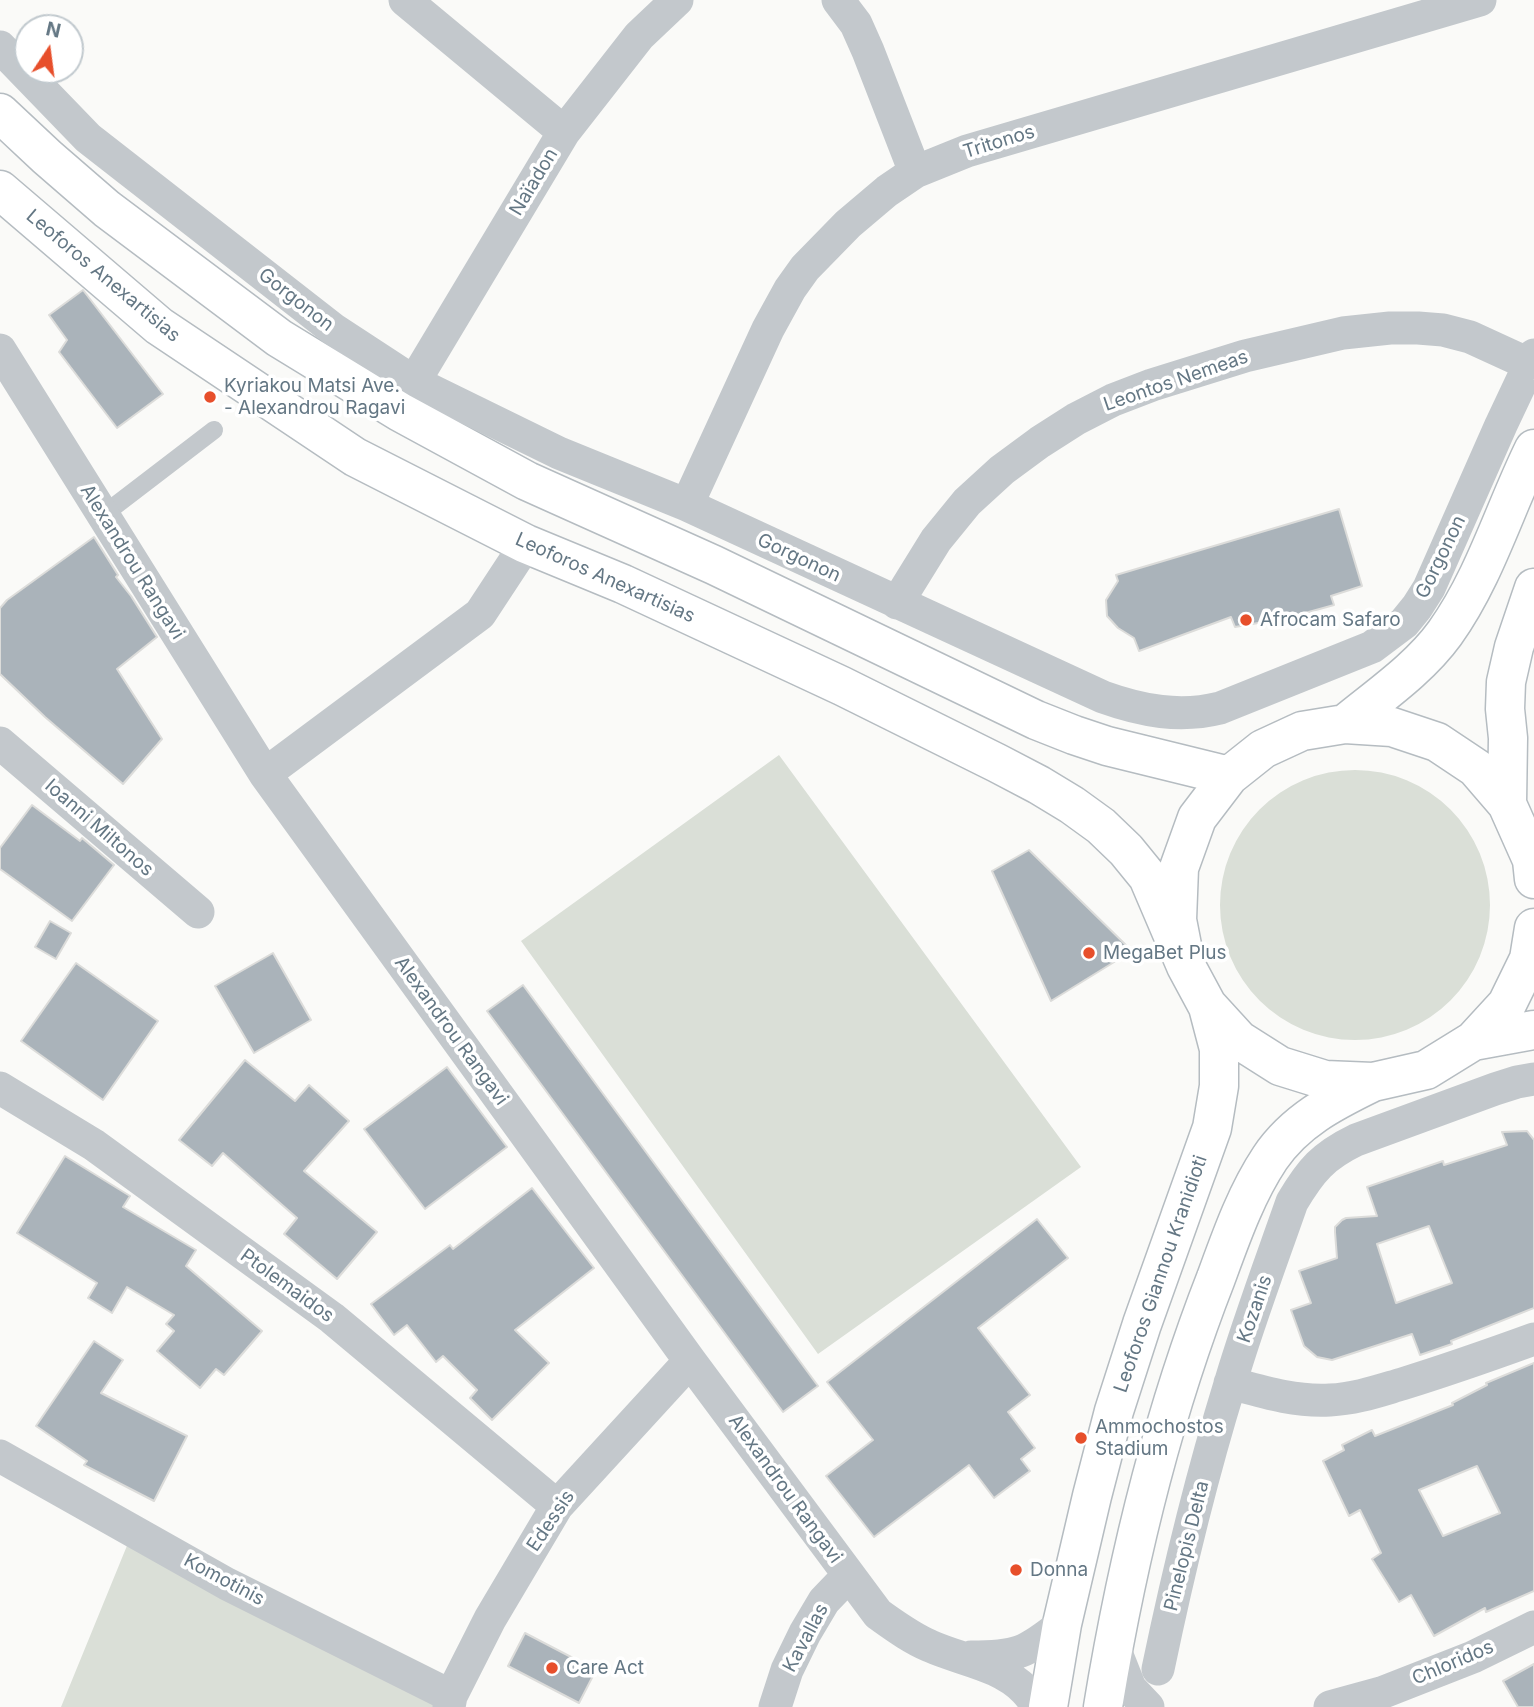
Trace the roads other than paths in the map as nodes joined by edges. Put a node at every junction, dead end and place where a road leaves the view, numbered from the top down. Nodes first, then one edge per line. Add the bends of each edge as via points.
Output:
1 (405, 0) edge
2 (677, 0) edge
3 (838, 0) edge
4 (1480, 0) edge
5 (0, 47) edge
6 (0, 113) edge
7 (564, 132) junction
8 (915, 173) junction
9 (0, 190) edge
10 (0, 350) edge
11 (1532, 359) edge
12 (414, 382) junction
13 (214, 430) dead end
14 (1534, 449) edge
15 (687, 505) junction
16 (103, 515) junction
17 (526, 544) junction
18 (1534, 588) edge
19 (897, 603) junction
20 (1345, 724) junction
21 (0, 743) edge
22 (265, 774) junction
23 (1228, 776) junction
24 (1507, 804) junction
25 (1533, 867) edge
26 (198, 912) dead end
27 (1534, 928) edge
28 (1186, 966) junction
29 (1208, 1005) junction
30 (1534, 1030) edge
31 (1473, 1041) junction
32 (1534, 1079) edge
33 (1373, 1083) junction
34 (0, 1088) edge
35 (1534, 1339) edge
36 (690, 1361) junction
37 (1230, 1383) junction
38 (0, 1457) edge
39 (557, 1506) junction
40 (848, 1576) junction
41 (1062, 1624) junction
42 (1534, 1627) edge
43 (1113, 1645) junction
44 (961, 1657) junction
45 (1158, 1669) dead end
46 (450, 1702) edge
47 (775, 1707) edge
48 (1038, 1707) edge
49 (1048, 1707) edge
50 (1103, 1707) edge
51 (1148, 1707) edge
52 (1330, 1707) edge

1 - 7 street
2 - 7 street, Naïadon via 639,36
3 - 8 street via 869,51
4 - 8 street, Tritonos via 967,151
5 - 12 street, Gorgonon via 88,138 333,329
6 - 23 main road via 107,209 279,338 492,463 1035,719 1107,746
7 - 12 street, Naïadon
8 - 15 street, Tritonos via 848,224 790,289
9 - 17 main road, Leoforos Anexartisias via 159,326 337,446
10 - 16 street, Alexandrou Rangavi
11 - 19 street, Leontos Nemeas via 1443,330 1390,328 1343,333 1245,356 1152,385 1076,419 1002,470 967,502 936,540
11 - 19 street, Gorgonon via 1429,588 1404,623 1372,647 1220,708 1183,714 1123,704
12 - 15 street, Gorgonon via 559,453
13 - 16 lane
14 - 20 main road via 1482,569 1444,634 1423,659
15 - 19 street, Gorgonon
16 - 22 street, Alexandrou Rangavi
17 - 22 street via 480,614
17 - 28 main road, Leoforos Anexartisias via 842,685 1072,805 1126,850 1148,877
18 - 24 main road via 1506,682
20 - 23 main road via 1302,731 1263,749
20 - 24 main road via 1392,727 1437,742 1476,768
21 - 26 street, Ioanni Miltonos
22 - 36 street, Alexandrou Rangavi
23 - 28 main road via 1197,818 1179,868 1177,920
24 - 25 main road
27 - 31 main road via 1528,959 1507,1004
28 - 29 main road
29 - 33 main road via 1239,1040 1280,1066 1325,1080
29 - 41 main road, Leoforos Giannou Kranidioti via 1219,1049 1212,1128 1114,1411
30 - 31 main road
31 - 33 main road via 1426,1070
32 - 37 street, Kozanis via 1356,1140 1319,1163 1292,1202
33 - 43 main road via 1337,1099 1290,1134 1271,1157 1239,1217 1169,1415
34 - 39 street, Ptolemaidos via 94,1145 332,1318
35 - 37 street via 1455,1367 1329,1401 1276,1396
36 - 39 street, Edessis
36 - 40 street, Alexandrou Rangavi
37 - 45 street, Pinelopis Delta
38 - 46 street, Komotinis
39 - 46 street, Edessis via 490,1619
40 - 44 street, Alexandrou Rangavi via 878,1614 906,1634
40 - 47 street, Kavallas via 824,1601 805,1633
41 - 44 street, Alexandrou Rangavi via 1019,1653
41 - 49 main road, Leoforos Giannou Kranidioti
42 - 52 street, Chloridos via 1473,1657 1381,1693
43 - 50 main road
43 - 51 street via 1130,1688
44 - 48 street, Alexandrou Rangavi via 1010,1678

